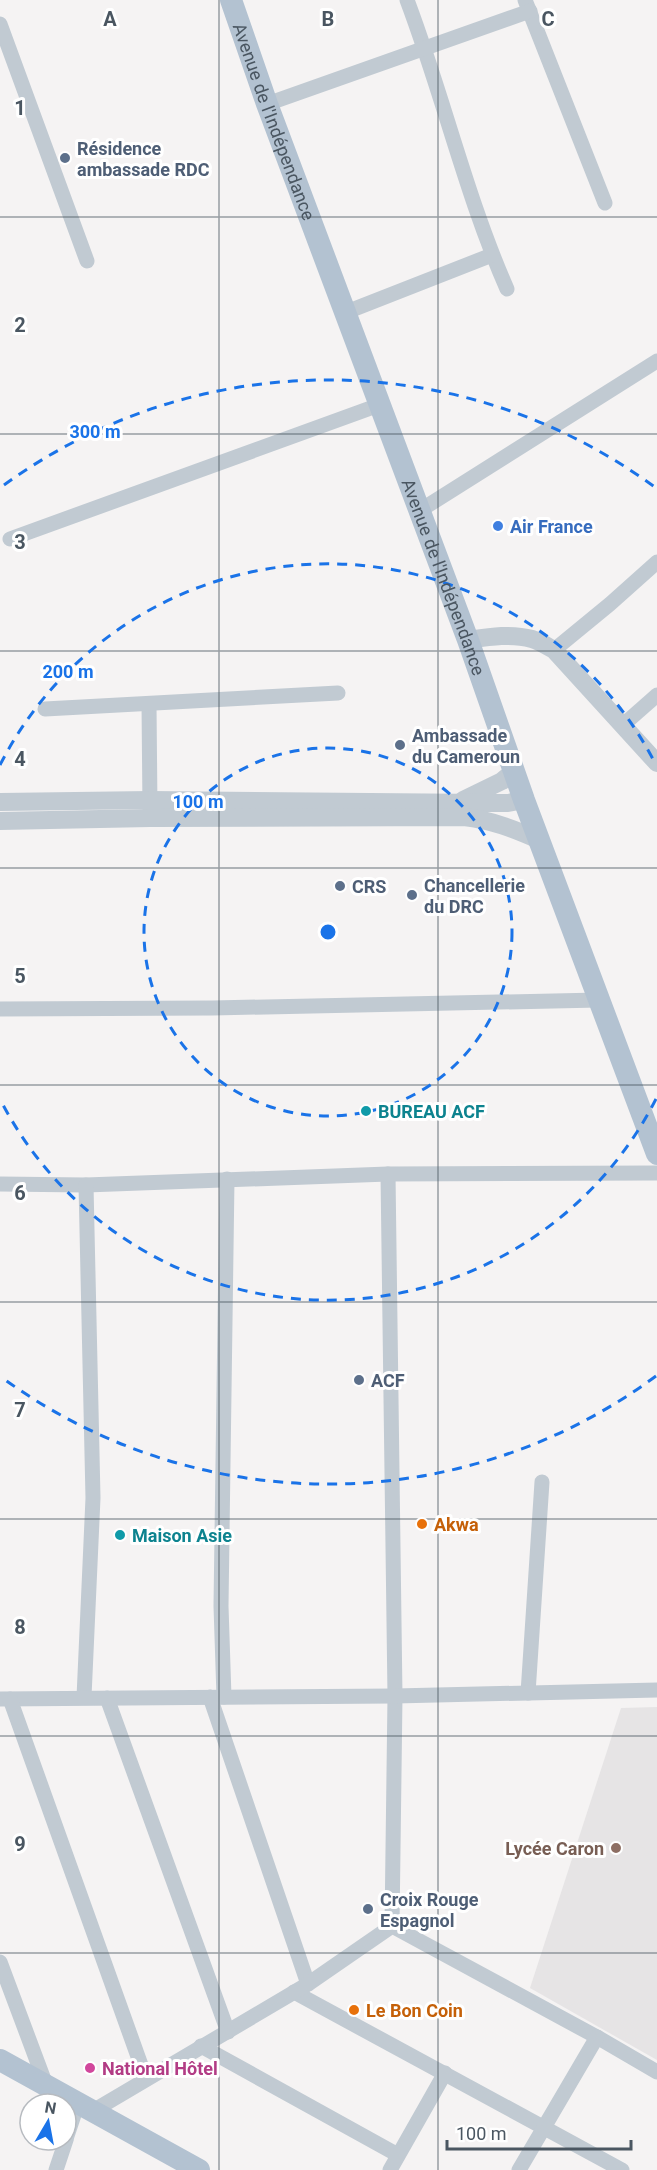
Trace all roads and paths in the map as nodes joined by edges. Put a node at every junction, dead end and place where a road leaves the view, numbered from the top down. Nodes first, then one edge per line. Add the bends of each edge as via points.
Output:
1 (231, 0) edge
2 (407, 0) edge
3 (527, 5) edge
4 (0, 24) edge
5 (425, 49) junction
6 (267, 104) junction
7 (605, 203) dead end
8 (492, 255) junction
9 (87, 261) dead end
10 (507, 289) dead end
11 (344, 313) junction
12 (657, 361) edge
13 (379, 405) junction
14 (419, 511) junction
15 (10, 539) dead end
16 (657, 561) edge
17 (468, 640) junction
18 (554, 650) junction
19 (338, 693) dead end
20 (657, 695) edge
21 (149, 704) junction
22 (45, 709) dead end
23 (623, 725) junction
24 (657, 763) edge
25 (514, 771) junction
26 (524, 800) junction
27 (0, 802) edge
28 (459, 802) junction
29 (150, 809) junction
30 (0, 821) edge
31 (539, 840) junction
32 (599, 1000) junction
33 (0, 1009) edge
34 (657, 1154) edge
35 (657, 1173) edge
36 (388, 1174) junction
37 (227, 1179) junction
38 (0, 1184) edge
39 (86, 1185) junction
40 (542, 1482) dead end
41 (657, 1690) edge
42 (528, 1693) junction
43 (395, 1696) junction
44 (84, 1697) junction
45 (217, 1697) junction
46 (107, 1698) junction
47 (5, 1699) edge
48 (392, 1926) junction
49 (0, 1962) edge
50 (308, 1984) junction
51 (294, 1992) junction
52 (228, 2032) junction
53 (597, 2037) junction
54 (201, 2046) junction
55 (0, 2060) edge
56 (657, 2072) edge
57 (445, 2073) junction
58 (146, 2079) junction
59 (46, 2085) junction
60 (85, 2107) junction
61 (78, 2119) edge
62 (544, 2126) junction
63 (62, 2152) edge
64 (398, 2155) junction
65 (174, 2164) edge
66 (56, 2170) edge
67 (199, 2170) edge
68 (390, 2170) edge
69 (519, 2170) edge
70 (622, 2170) edge

1 - 6 main road, Avenue de l'Indépendance
2 - 5 street
3 - 5 street
3 - 7 street
4 - 9 street
5 - 6 street
5 - 8 street
6 - 11 main road, Avenue de l'Indépendance
8 - 10 street
8 - 11 street
11 - 13 main road, Avenue de l'Indépendance
12 - 14 street
13 - 14 main road, Avenue de l'Indépendance
13 - 15 street
14 - 17 main road, Avenue de l'Indépendance
16 - 18 street
17 - 18 street via 532,639
17 - 25 main road, Avenue de l'Indépendance
18 - 23 street
19 - 21 street
20 - 23 street
21 - 22 street
21 - 29 street
23 - 24 street
25 - 26 main road, Avenue de l'Indépendance
25 - 28 street via 492,787
26 - 28 street
26 - 31 main road, Avenue de l'Indépendance
27 - 29 street
28 - 29 street
29 - 30 street
29 - 31 street via 464,817 499,824
31 - 32 main road, Avenue de l'Indépendance
32 - 33 street
32 - 34 main road, Avenue de l'Indépendance
35 - 36 street
36 - 37 street
36 - 43 street
37 - 39 street
37 - 45 street
38 - 39 street
39 - 44 street via 93,1498
40 - 42 street
41 - 42 street
42 - 43 street
43 - 45 street
43 - 48 street
44 - 46 street
44 - 47 street
45 - 46 street
45 - 50 street
46 - 52 street
47 - 58 street
48 - 50 street
48 - 53 street
49 - 59 street
50 - 51 street
51 - 52 street
51 - 57 street
52 - 54 street
53 - 56 street
53 - 62 street
54 - 58 street
54 - 64 street
55 - 59 main road
57 - 62 street
57 - 64 street
58 - 60 street
59 - 60 main road
60 - 61 street
60 - 65 main road
62 - 69 street
62 - 70 street
63 - 66 street
64 - 68 street
65 - 67 main road

